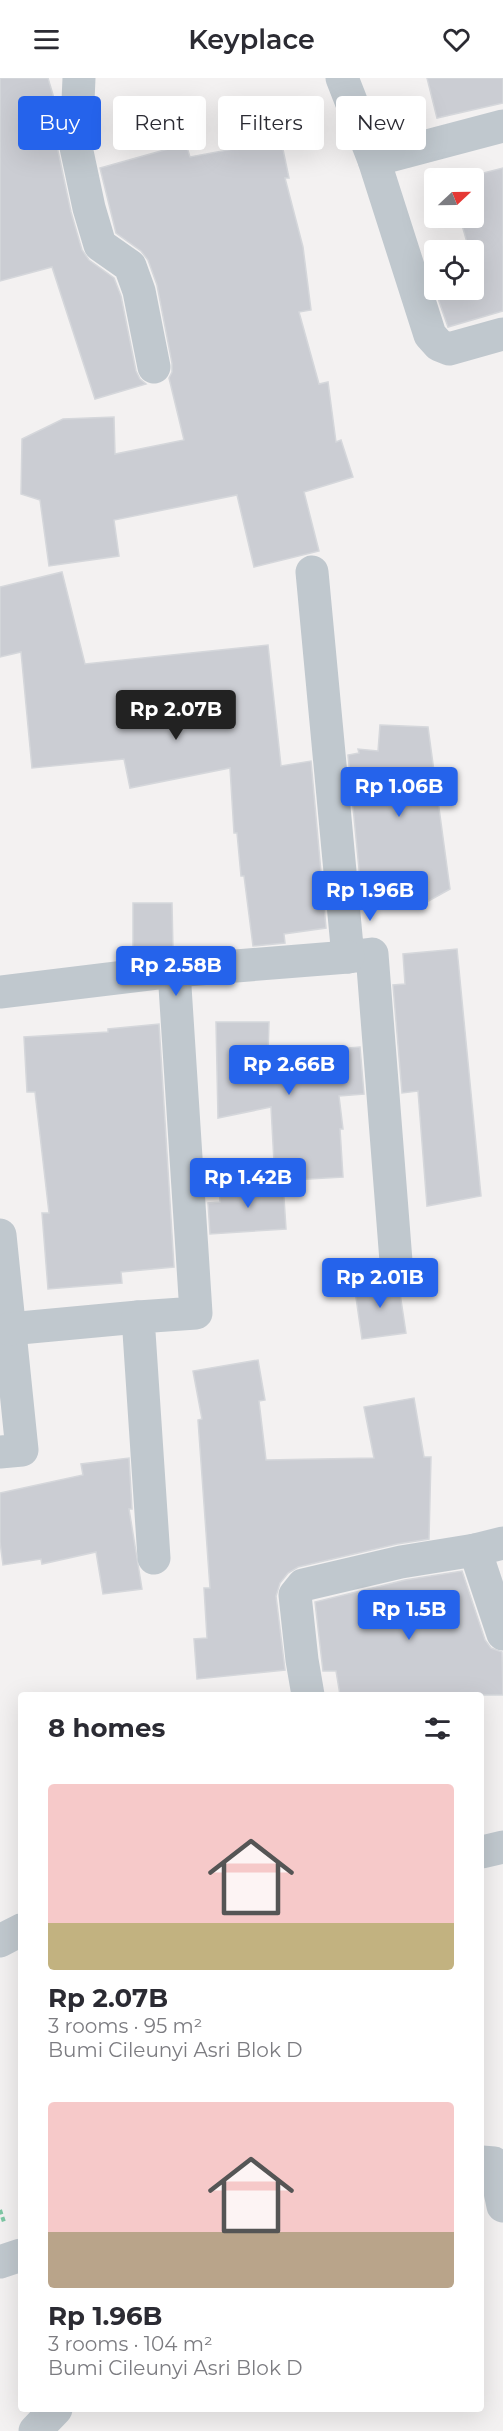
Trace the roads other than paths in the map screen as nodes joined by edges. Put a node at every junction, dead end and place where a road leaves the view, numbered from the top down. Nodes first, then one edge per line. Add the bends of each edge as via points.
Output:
1 (79, 78) edge
2 (342, 78) edge
3 (503, 126) edge
4 (374, 160) junction
5 (503, 334) edge
6 (154, 367) dead end
7 (312, 572) dead end
8 (348, 957) junction
9 (174, 971) junction
10 (0, 992) edge
11 (0, 1235) edge
12 (396, 1261) dead end
13 (138, 1317) junction
14 (9, 1329) junction
15 (11, 1451) edge
16 (489, 1546) edge
17 (154, 1558) dead end
18 (503, 1634) edge
19 (308, 1692) edge
20 (503, 1847) edge
21 (484, 1852) edge
22 (18, 1932) edge
23 (0, 1941) edge
24 (484, 2162) edge
25 (503, 2206) edge
26 (18, 2256) edge
27 (0, 2262) edge
28 (53, 2412) edge
29 (35, 2431) edge

1 - 6 street via 75,147 89,207 100,245 130,266
2 - 4 street
3 - 4 street
4 - 5 street via 430,335 449,349
7 - 8 street
8 - 9 street
8 - 12 street via 372,954
9 - 10 street
9 - 13 street via 196,1313
11 - 14 street
13 - 14 street
13 - 17 street
14 - 15 street
16 - 18 street
16 - 19 street via 303,1585 295,1595
20 - 21 street
22 - 23 street
24 - 25 street via 494,2163
26 - 27 street
28 - 29 street

